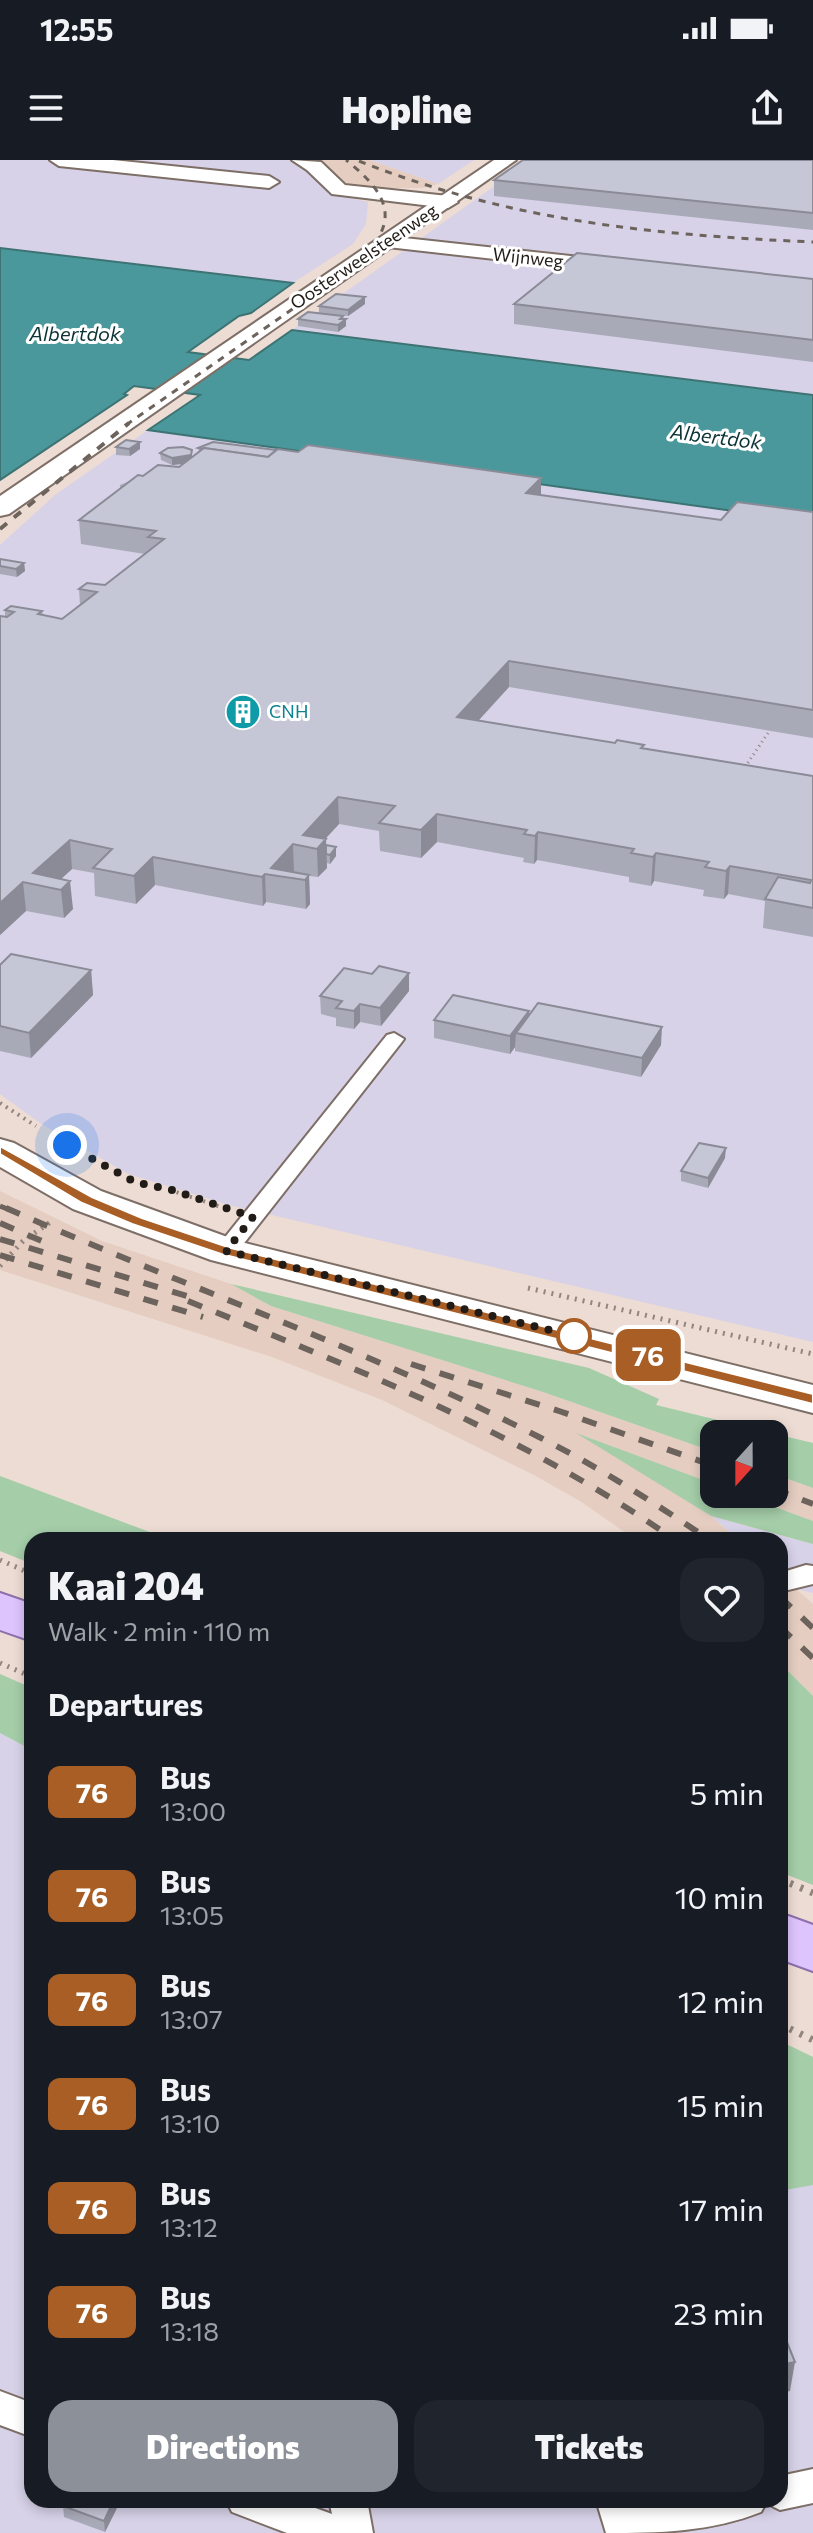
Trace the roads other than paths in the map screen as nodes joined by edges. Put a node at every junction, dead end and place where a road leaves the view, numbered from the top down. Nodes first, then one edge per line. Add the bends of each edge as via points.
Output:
1 (59, 160) edge
2 (301, 160) edge
3 (507, 160) edge
4 (269, 182) dead end
5 (448, 202) junction
6 (386, 242) junction
7 (648, 271) edge
8 (0, 508) edge
9 (394, 1039) dead end
10 (0, 1151) edge
11 (226, 1251) junction
12 (813, 1399) edge
13 (813, 1575) edge
14 (788, 1580) edge
15 (0, 1610) edge
16 (24, 1620) edge
17 (788, 1938) edge
18 (813, 1949) edge
19 (0, 2408) edge
20 (24, 2417) edge
21 (813, 2486) edge
22 (788, 2491) edge
23 (267, 2508) edge
24 (349, 2508) edge
25 (697, 2508) edge
26 (621, 2520) edge
27 (335, 2533) edge
28 (354, 2533) edge

1 - 4 street
2 - 5 street via 339,190
3 - 5 street, Oosterweelsteenweg
5 - 6 street, Oosterweelsteenweg
6 - 7 street, Wijnweg
6 - 8 street, Oosterweelsteenweg
9 - 11 lane
10 - 11 street via 87,1200
11 - 12 street
13 - 14 lane
15 - 16 main road
17 - 18 main road
19 - 20 lane
21 - 22 lane
23 - 27 lane
24 - 28 lane
25 - 26 lane

